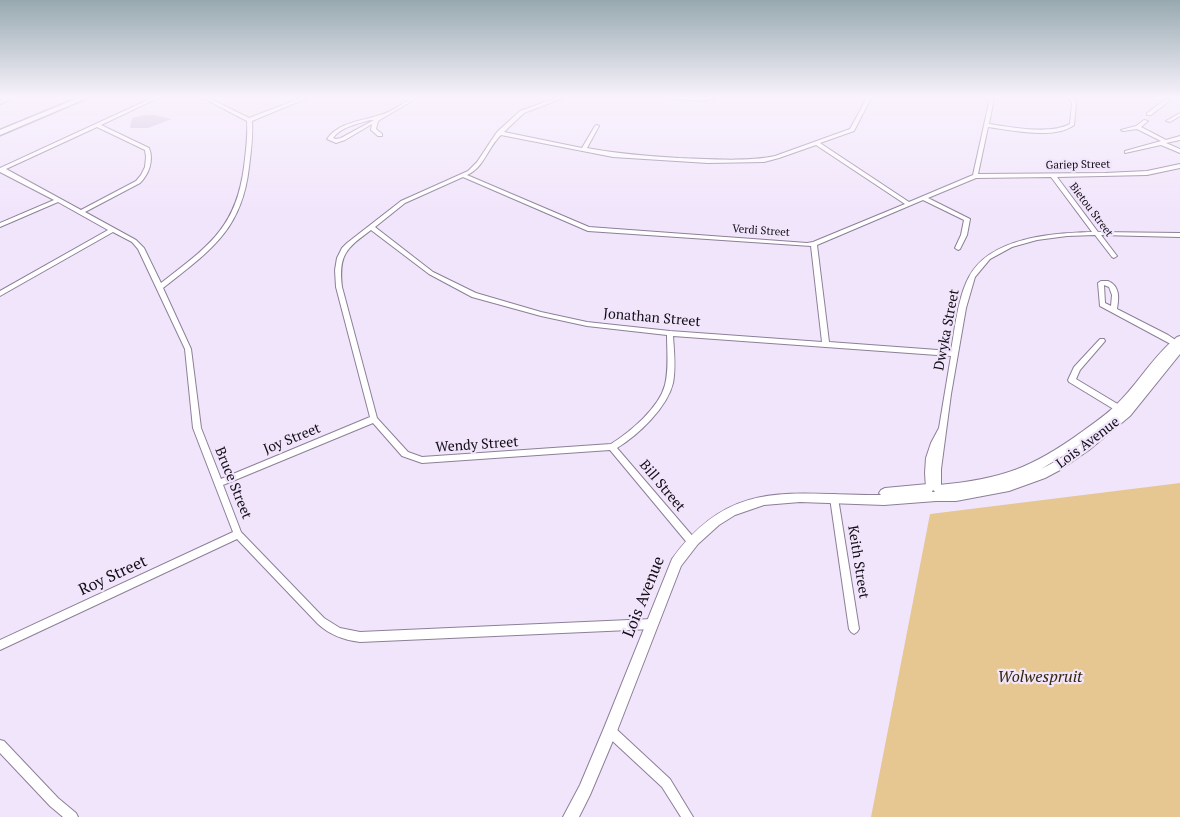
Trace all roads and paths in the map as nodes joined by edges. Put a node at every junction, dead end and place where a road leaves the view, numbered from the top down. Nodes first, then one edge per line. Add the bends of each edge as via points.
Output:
1 (73, 136) edge
2 (120, 136) edge
3 (248, 136) edge
4 (331, 136) edge
5 (348, 136) edge
6 (497, 136) edge
7 (516, 136) edge
8 (591, 136) edge
9 (836, 136) edge
10 (984, 136) edge
11 (1153, 136) edge
12 (1180, 138) edge
13 (817, 143) junction
14 (1164, 143) junction
15 (584, 149) junction
16 (1180, 151) edge
17 (1127, 152) dead end
18 (1180, 166) edge
19 (1, 170) edge
20 (464, 176) junction
21 (975, 176) junction
22 (1052, 176) junction
23 (924, 198) junction
24 (58, 200) junction
25 (909, 204) junction
26 (81, 212) junction
27 (0, 225) edge
28 (371, 227) junction
29 (112, 230) junction
30 (1098, 234) junction
31 (1180, 235) edge
32 (814, 244) junction
33 (958, 248) dead end
34 (1114, 256) dead end
35 (160, 287) junction
36 (0, 294) edge
37 (1114, 310) dead end
38 (670, 333) junction
39 (1102, 341) dead end
40 (826, 344) junction
41 (1179, 344) edge
42 (955, 354) junction
43 (1123, 411) junction
44 (374, 419) junction
45 (612, 447) junction
46 (219, 483) junction
47 (935, 492) junction
48 (837, 498) junction
49 (238, 534) junction
50 (692, 542) junction
51 (652, 624) junction
52 (854, 630) dead end
53 (0, 645) edge
54 (610, 731) junction
55 (0, 745) edge
56 (72, 817) edge
57 (571, 817) edge
58 (687, 817) edge

1 - 19 street
2 - 26 street via 147,149 145,174 138,182
3 - 35 street via 246,182 235,214 217,241
4 - 5 street via 333,141
6 - 20 street via 477,166
7 - 15 street
8 - 15 street
9 - 13 street
10 - 21 street
11 - 14 street
12 - 14 street
13 - 15 street via 777,157 708,161 630,156
13 - 25 street
14 - 16 street
14 - 17 street
18 - 22 street, Gariep Street via 1147,173
19 - 24 street, Bruce Street
20 - 28 street, Wendy Street via 407,200
20 - 32 street, Verdi Street via 588,230
21 - 22 street, Gariep Street
21 - 23 street, Verdi Street
22 - 30 street, Bietou Street
23 - 25 street, Verdi Street
23 - 33 street via 966,219
24 - 26 street, Bruce Street
24 - 27 street
25 - 32 street, Verdi Street
26 - 29 street, Bruce Street
28 - 38 street, Jonathan Street via 431,274 485,299 586,324
28 - 44 street, Wendy Street via 343,251 338,281
29 - 35 street, Bruce Street via 141,248
29 - 36 street
30 - 31 street, Dwyka Street
30 - 34 street, Bietou Street
30 - 42 street, Dwyka Street via 1036,237 986,260 978,267 968,287
32 - 40 street
35 - 46 street, Bruce Street via 188,349 198,428
37 - 41 street
38 - 40 street, Jonathan Street
38 - 45 street via 669,384 665,394 639,425
39 - 43 street via 1072,378
40 - 42 street, Jonathan Street
41 - 43 street, Lois Avenue
42 - 47 street, Dwyka Street
43 - 47 street, Lois Avenue via 1070,459 1036,478 992,492 950,497
44 - 45 street, Wendy Street via 405,454 422,460
44 - 46 street, Joy Street
45 - 50 street, Bill Street
46 - 49 street, Bruce Street
47 - 48 street, Lois Avenue via 866,500
48 - 50 street, Lois Avenue via 780,497 758,501 716,520
48 - 52 street, Keith Street
49 - 51 street, Bruce Street via 321,621 338,634 370,637
49 - 53 street, Roy Street
50 - 51 street, Lois Avenue via 676,563
51 - 54 street, Lois Avenue
54 - 57 street, Lois Avenue
54 - 58 street via 666,783
55 - 56 street

